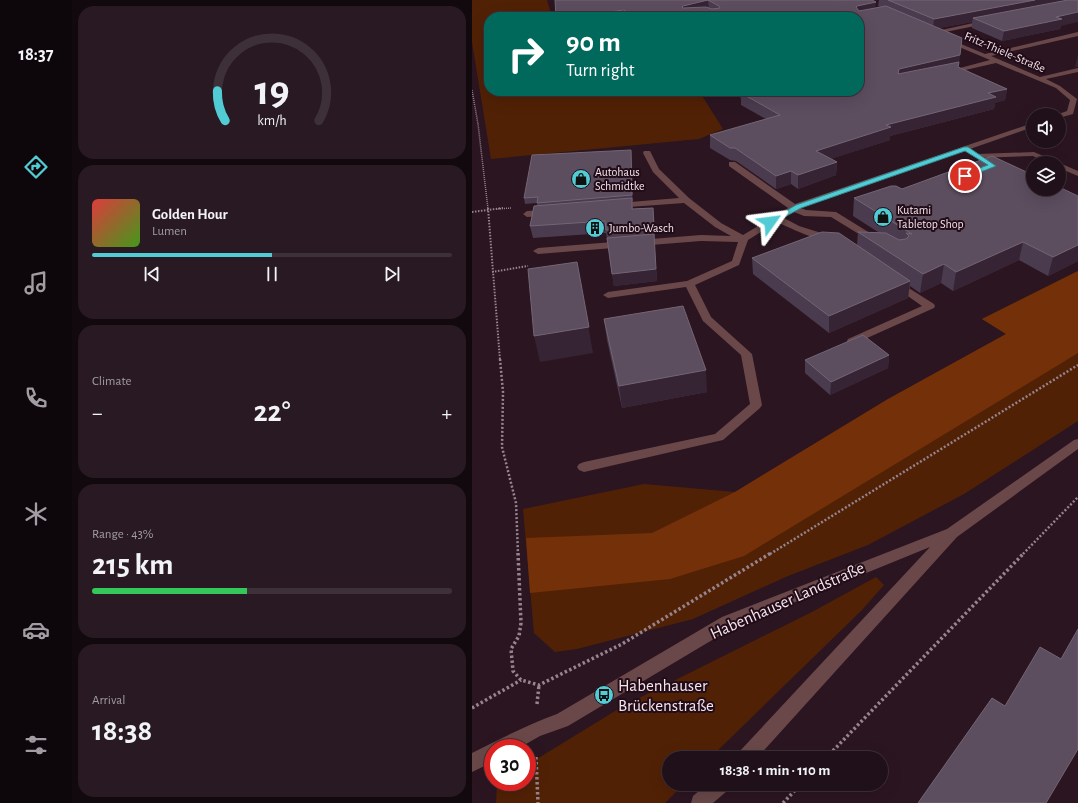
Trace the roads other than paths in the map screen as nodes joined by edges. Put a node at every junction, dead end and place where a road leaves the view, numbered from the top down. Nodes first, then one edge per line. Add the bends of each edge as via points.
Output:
1 (993, 21) edge
2 (924, 30) edge
3 (931, 33) junction
4 (1078, 34) edge
5 (984, 56) junction
6 (996, 61) junction
7 (1078, 70) edge
8 (944, 73) edge
9 (1039, 80) junction
10 (1076, 99) edge
11 (1066, 113) edge
12 (1026, 127) edge
13 (966, 148) junction
14 (647, 153) dead end
15 (978, 156) junction
16 (1038, 156) edge
17 (732, 164) edge
18 (992, 166) edge
19 (1066, 168) edge
20 (1078, 174) edge
21 (686, 200) junction
22 (605, 207) edge
23 (794, 208) junction
24 (558, 212) edge
25 (527, 214) road end
26 (777, 218) junction
27 (744, 239) junction
28 (880, 243) edge
29 (839, 244) edge
30 (538, 251) road end
31 (891, 279) edge
32 (689, 284) junction
33 (608, 295) dead end
34 (852, 341) edge
35 (1078, 443) edge
36 (584, 467) dead end
37 (952, 533) junction
38 (518, 739) edge
39 (751, 751) edge
40 (484, 757) edge
41 (472, 763) edge
42 (713, 791) edge
43 (700, 803) edge

1 - 3 street
2 - 3 street, Fritz-Thiele-Straße
3 - 5 street, Fritz-Thiele-Straße
4 - 5 street
5 - 6 street, Fritz-Thiele-Straße
6 - 8 street
6 - 9 street, Fritz-Thiele-Straße
7 - 9 street
9 - 10 street, Fritz-Thiele-Straße
10 - 11 street, Fritz-Thiele-Straße via 1070,112
12 - 13 street
13 - 15 street
13 - 23 street
14 - 21 street via 656,170
15 - 16 street
15 - 18 street
17 - 23 street
19 - 20 street
21 - 22 street
21 - 27 street via 718,225
23 - 26 street
23 - 28 street via 804,213 833,214
24 - 25 street
26 - 27 street
26 - 29 street
27 - 30 street via 701,238
27 - 32 street via 736,263
31 - 34 street via 930,306
32 - 33 street
32 - 36 street via 707,319 746,354 756,404 719,437
35 - 37 street, Habenhauser Landstraße
37 - 38 street, Habenhauser Landstraße via 728,622 562,720
37 - 39 street, Habenhauser Landstraße
40 - 41 street
42 - 43 street

